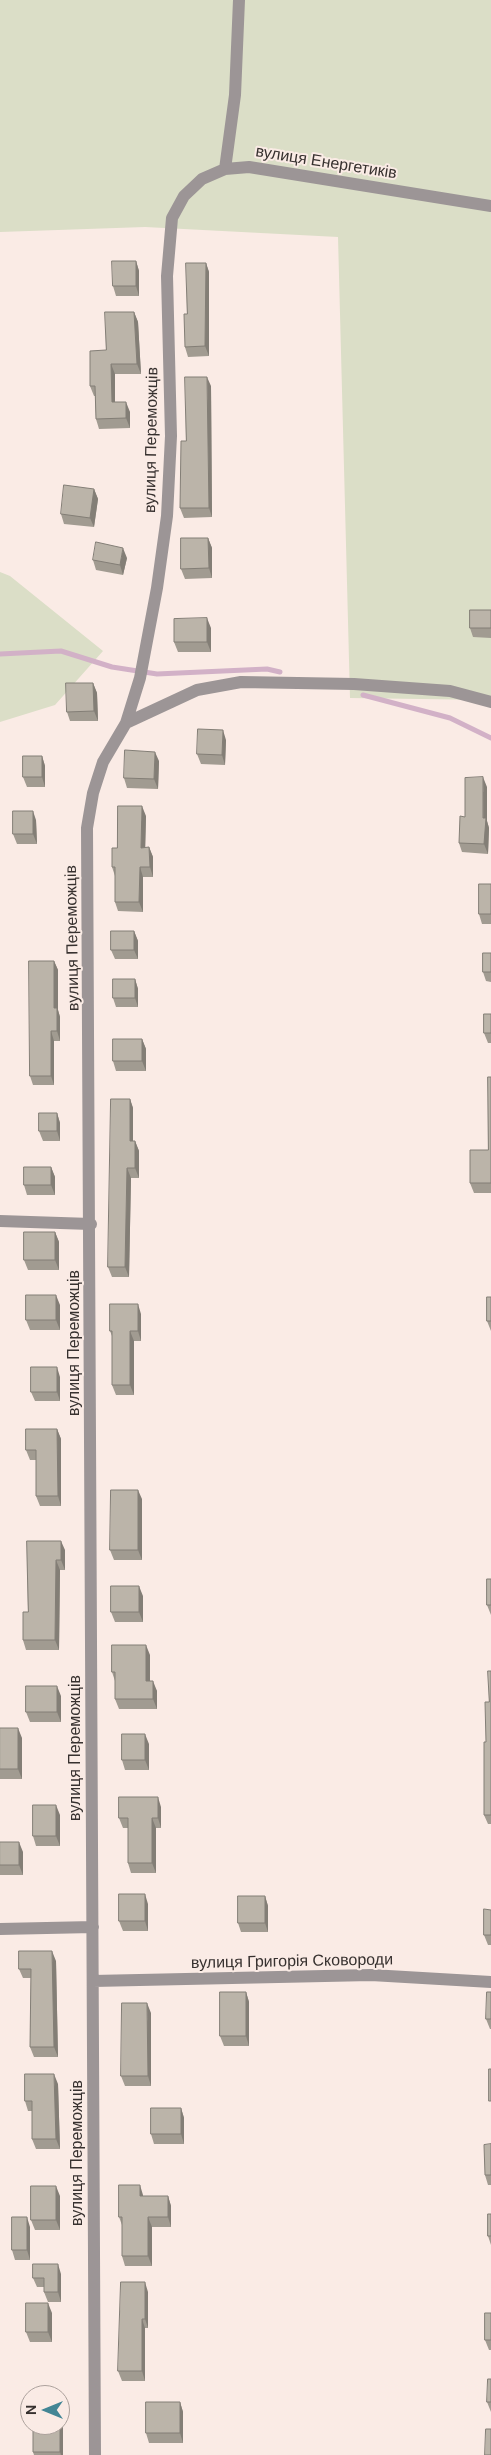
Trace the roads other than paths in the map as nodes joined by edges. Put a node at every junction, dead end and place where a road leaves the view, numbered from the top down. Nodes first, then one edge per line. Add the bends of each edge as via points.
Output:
1 (239, 0) edge
2 (225, 169) junction
3 (491, 206) edge
4 (168, 243) joint
5 (491, 702) edge
6 (126, 723) junction
7 (0, 1221) edge
8 (91, 1224) junction
9 (93, 1927) junction
10 (0, 1928) edge
11 (93, 1981) junction
12 (491, 1982) edge
13 (95, 2455) edge

1 - 2 street via 235,95
2 - 3 street, вулиця Енергетиків via 249,167
2 - 4 street, вулиця Енергетиків via 202,179 184,196 172,218
4 - 6 street, вулиця Переможців via 166,276 171,436 167,516 150,634
5 - 6 street via 450,691 354,684 241,682 197,690
6 - 8 street, вулиця Переможців via 103,762 87,828
7 - 8 street
8 - 9 street, вулиця Переможців
9 - 10 street
9 - 11 street, вулиця Переможців
11 - 12 street, вулиця Григорія Сковороди via 371,1976
11 - 13 street, вулиця Переможців

